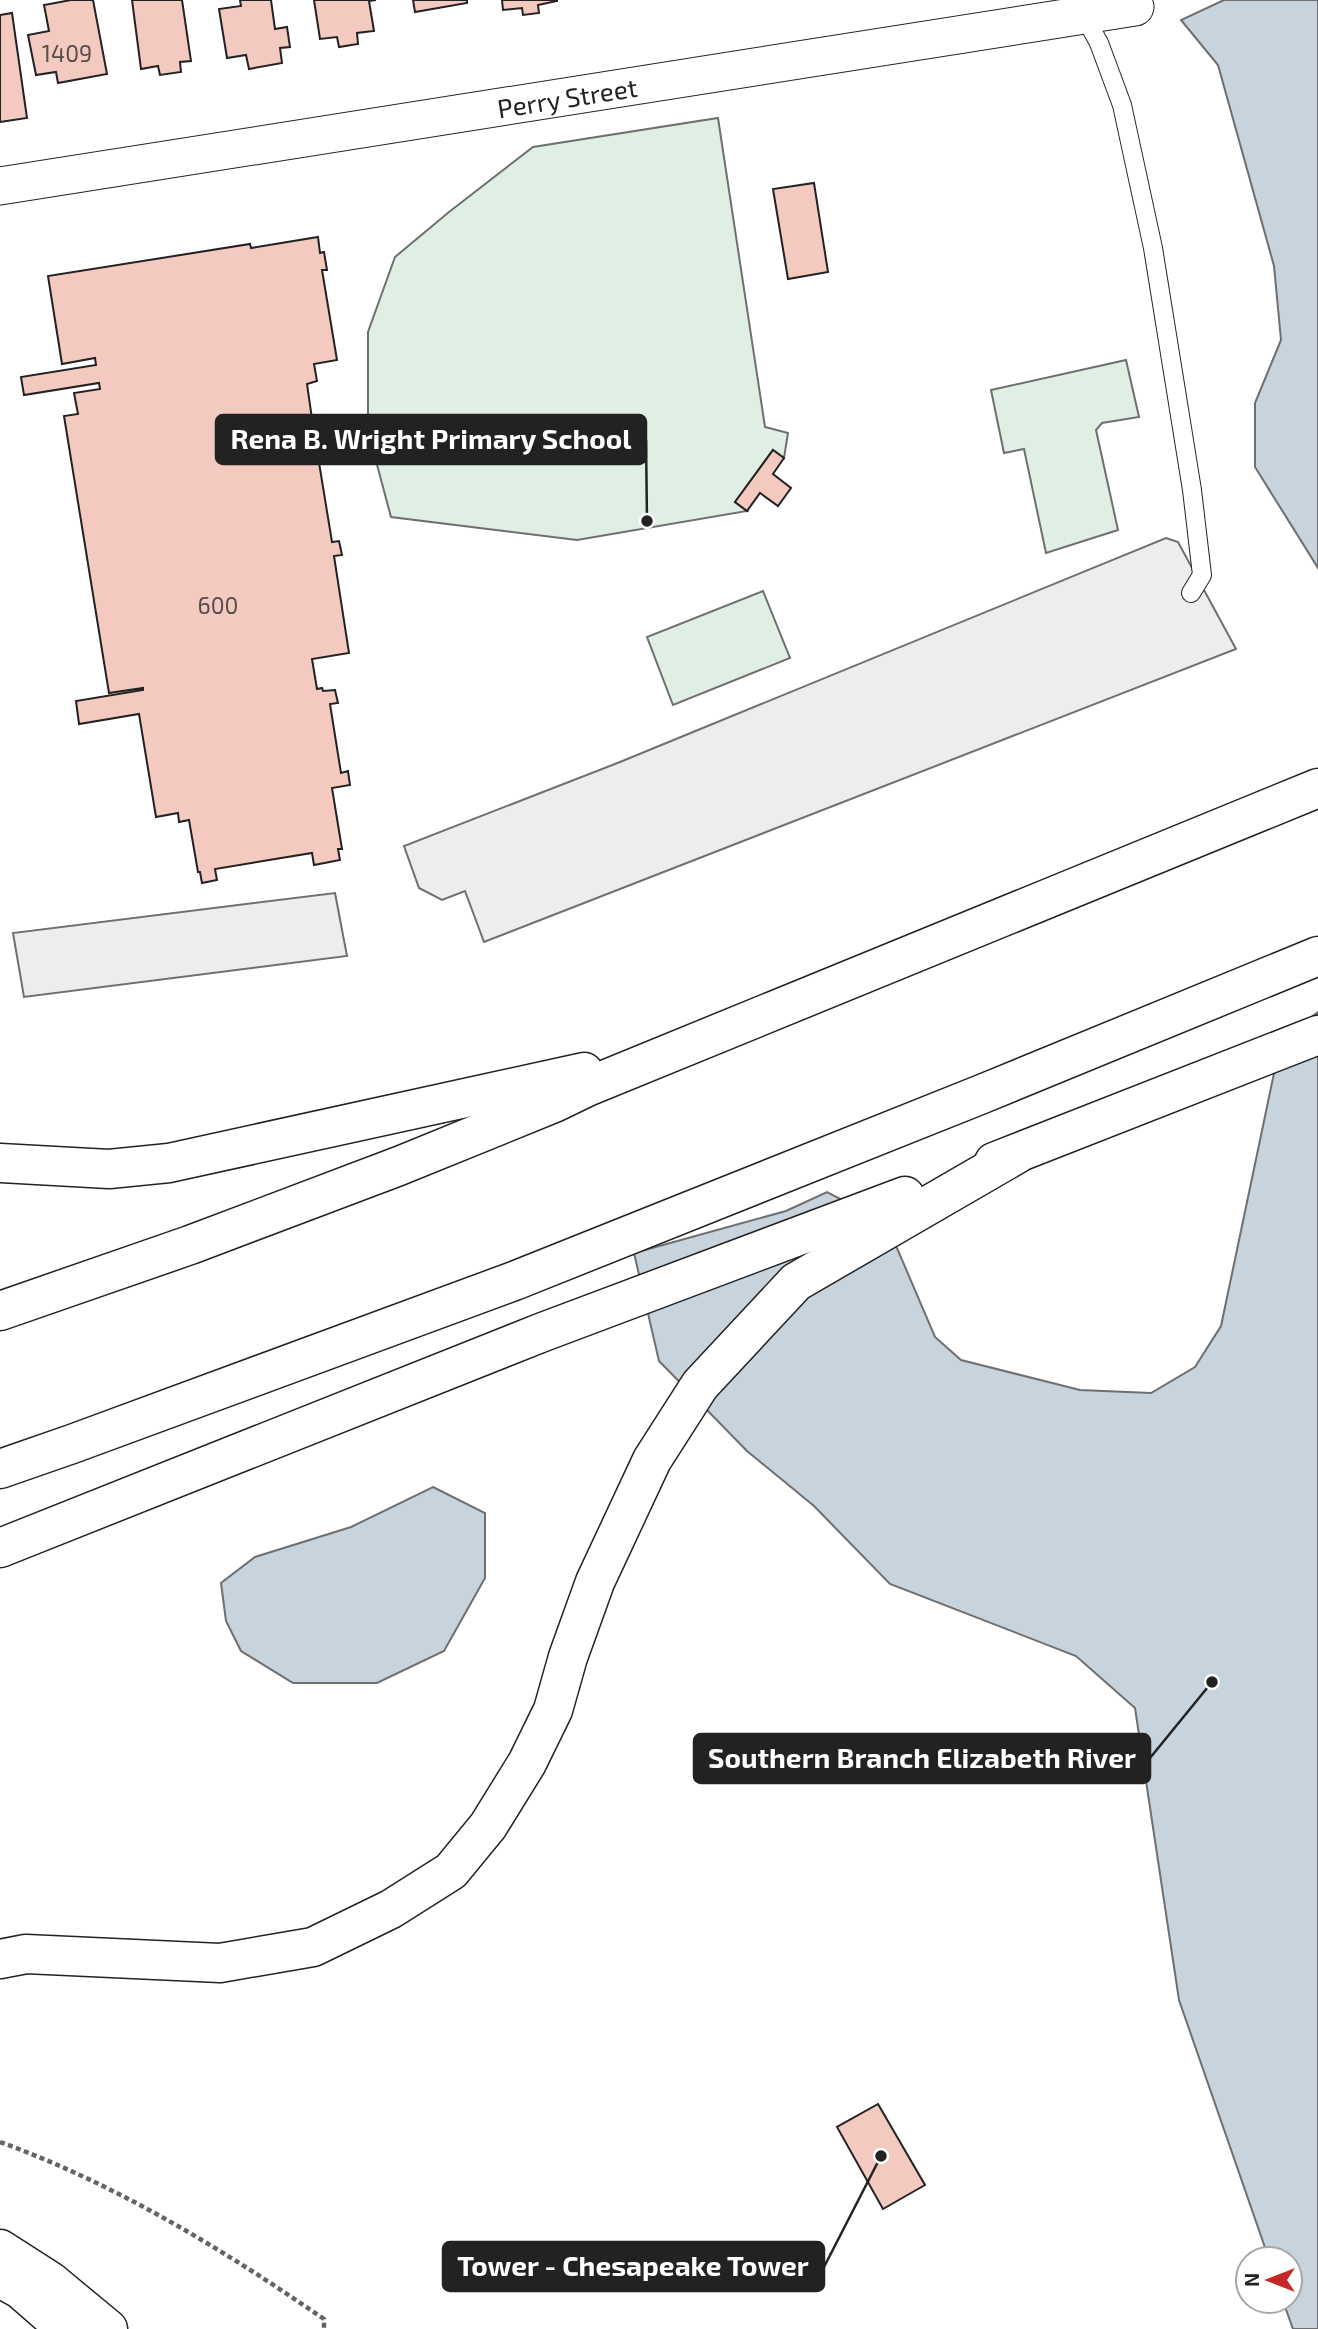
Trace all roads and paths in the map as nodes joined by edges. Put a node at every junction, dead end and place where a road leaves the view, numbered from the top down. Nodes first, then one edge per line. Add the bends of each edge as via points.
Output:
1 (1135, 7) dead end
2 (1083, 14) junction
3 (0, 186) edge
4 (1191, 593) dead end
5 (1318, 788) edge
6 (1318, 956) edge
7 (1318, 1035) edge
8 (671, 1052) junction
9 (1017, 1154) junction
10 (0, 1163) edge
11 (0, 1311) edge
12 (0, 1469) edge
13 (0, 1548) edge
14 (0, 1959) edge
15 (0, 2142) edge
16 (0, 2249) edge
17 (0, 2278) edge
18 (66, 2329) edge
19 (108, 2329) edge
20 (324, 2329) edge

1 - 2 street, Perry Street
2 - 3 street, Perry Street
2 - 4 lane via 1122,105 1153,248 1202,575
5 - 8 main road
6 - 12 main road via 514,1281
7 - 9 main road
8 - 10 main road via 169,1163 109,1169
8 - 11 main road via 399,1166
9 - 13 main road via 542,1332
9 - 14 main road via 796,1282 700,1385 652,1460 595,1582 553,1710 527,1763 488,1826 451,1871 391,1909 313,1947 220,1963 26,1954
15 - 20 path via 126,2197 245,2265 324,2319
16 - 19 main road via 50,2281
17 - 18 main road via 20,2289

